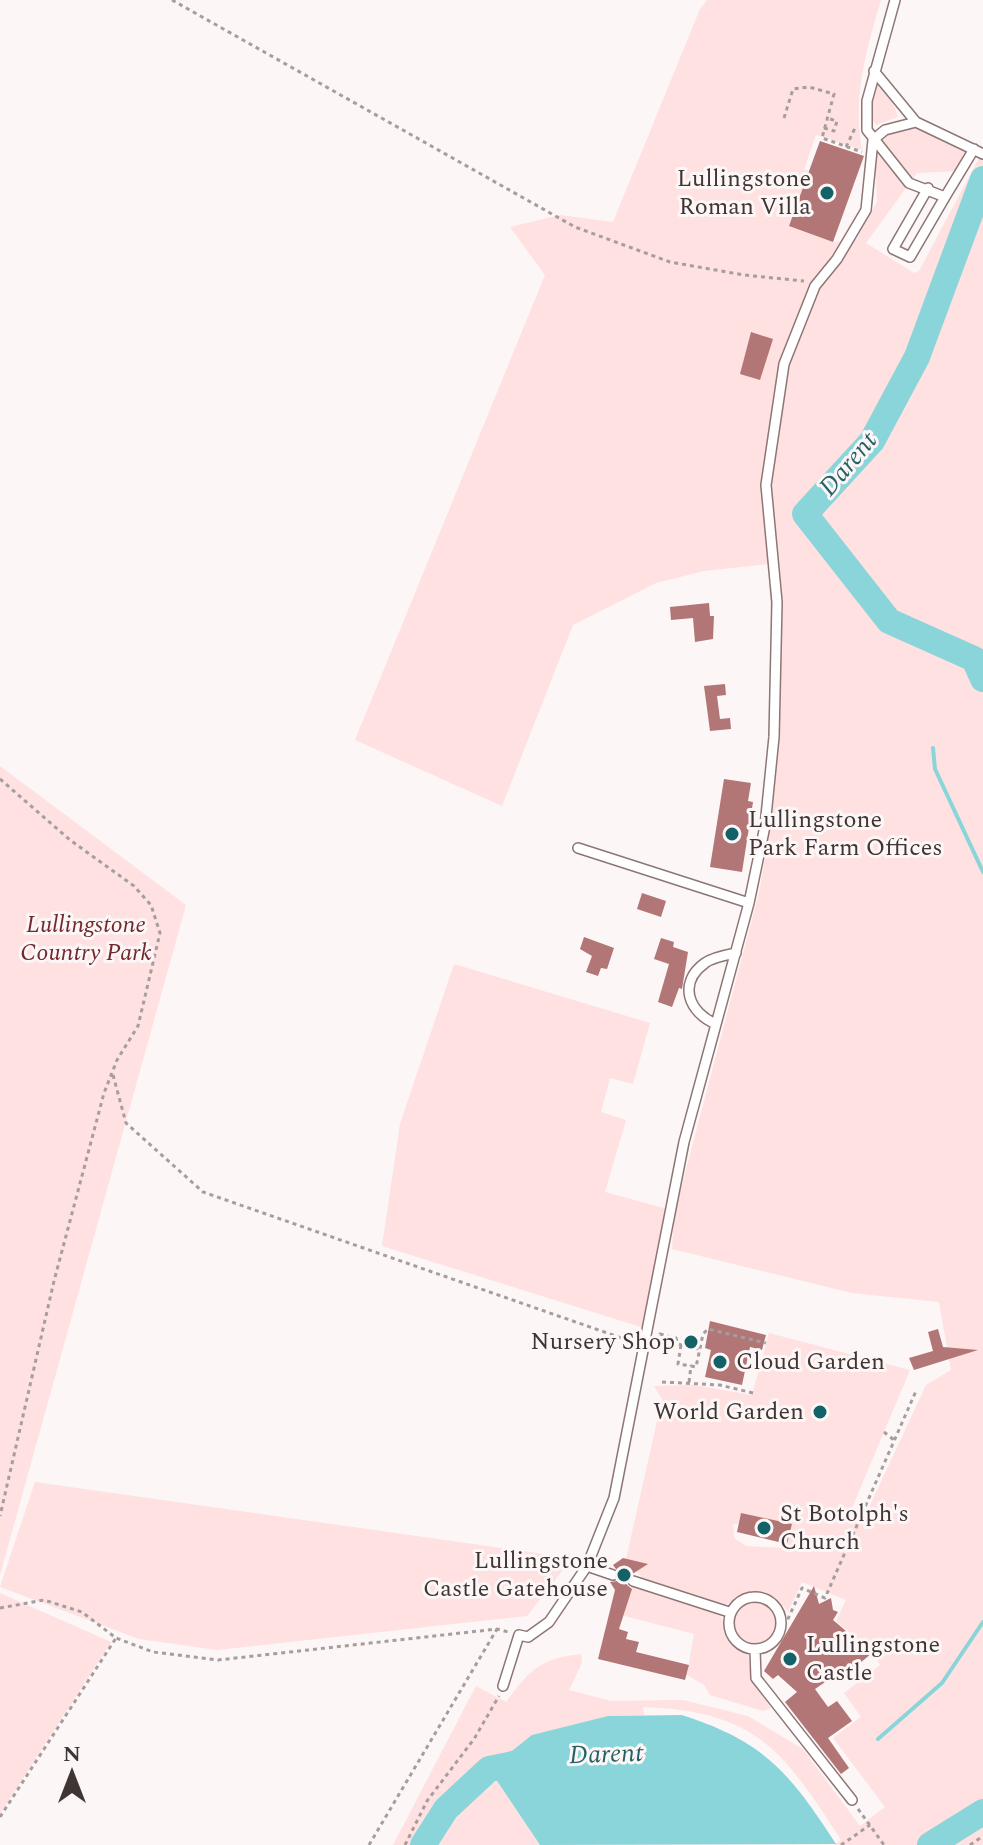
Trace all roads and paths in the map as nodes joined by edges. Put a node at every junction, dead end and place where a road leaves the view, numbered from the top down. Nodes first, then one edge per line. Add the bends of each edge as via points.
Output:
1 (172, 0) edge
2 (895, 0) edge
3 (874, 71) junction
4 (784, 118) dead end
5 (827, 118) junction
6 (916, 122) junction
7 (824, 128) junction
8 (873, 140) junction
9 (978, 151) edge
10 (869, 155) junction
11 (928, 188) junction
12 (945, 197) junction
13 (805, 281) dead end
14 (0, 779) edge
15 (578, 848) dead end
16 (749, 903) junction
17 (736, 953) junction
18 (716, 1024) junction
19 (112, 1071) junction
20 (658, 1342) dead end
21 (766, 1343) dead end
22 (681, 1345) junction
23 (644, 1346) junction
24 (699, 1349) junction
25 (691, 1366) junction
26 (662, 1382) dead end
27 (689, 1382) junction
28 (916, 1391) dead end
29 (753, 1393) dead end
30 (884, 1432) dead end
31 (894, 1440) junction
32 (0, 1516) edge
33 (587, 1566) junction
34 (613, 1575) dead end
35 (633, 1581) dead end
36 (0, 1608) edge
37 (729, 1612) junction
38 (781, 1623) junction
39 (116, 1638) junction
40 (755, 1650) junction
41 (503, 1686) joint
42 (852, 1800) joint
43 (0, 1817) edge
44 (870, 1825) junction
45 (983, 1836) edge
46 (369, 1845) edge
47 (405, 1845) edge
48 (841, 1845) edge
49 (884, 1845) edge
50 (970, 1845) edge

1 - 13 path via 575,227 670,262
2 - 3 lane
3 - 6 lane
3 - 8 lane via 865,118
4 - 5 path via 793,89 809,87 834,94
5 - 7 path
5 - 7 path via 837,121 834,131
6 - 8 lane via 885,130
6 - 9 lane
7 - 10 path via 822,138
8 - 10 lane
8 - 11 lane via 909,183
9 - 12 lane
10 - 16 lane via 866,210 815,286 784,364 766,485 777,602 774,737 765,826
11 - 12 lane
11 - 12 lane via 893,249 910,257
14 - 19 path via 134,886 158,919 156,957 138,1026
15 - 16 lane
16 - 17 lane
17 - 18 lane
17 - 18 lane via 707,961 694,977 693,1009
18 - 23 lane via 684,1142
19 - 23 path via 126,1123 203,1192
19 - 32 path via 54,1281
20 - 22 path via 660,1334
21 - 24 path via 708,1329
22 - 24 path
22 - 25 path via 678,1364
23 - 33 lane via 614,1498
24 - 25 path via 696,1367
25 - 27 path
26 - 27 path
27 - 29 path via 715,1382
28 - 31 path
30 - 31 path
31 - 38 path via 825,1598 802,1588 787,1621
33 - 34 lane
33 - 41 lane via 541,1631 519,1635
35 - 37 lane
36 - 39 path via 44,1600 82,1612
37 - 38 lane via 755,1596 778,1610
37 - 40 lane via 732,1636
38 - 40 lane via 778,1636
39 - 43 path
39 - 46 path via 153,1652 218,1660 497,1629
40 - 42 lane via 756,1678
41 - 47 path via 474,1739 427,1801
42 - 44 path
44 - 48 path
44 - 49 path
45 - 50 path

